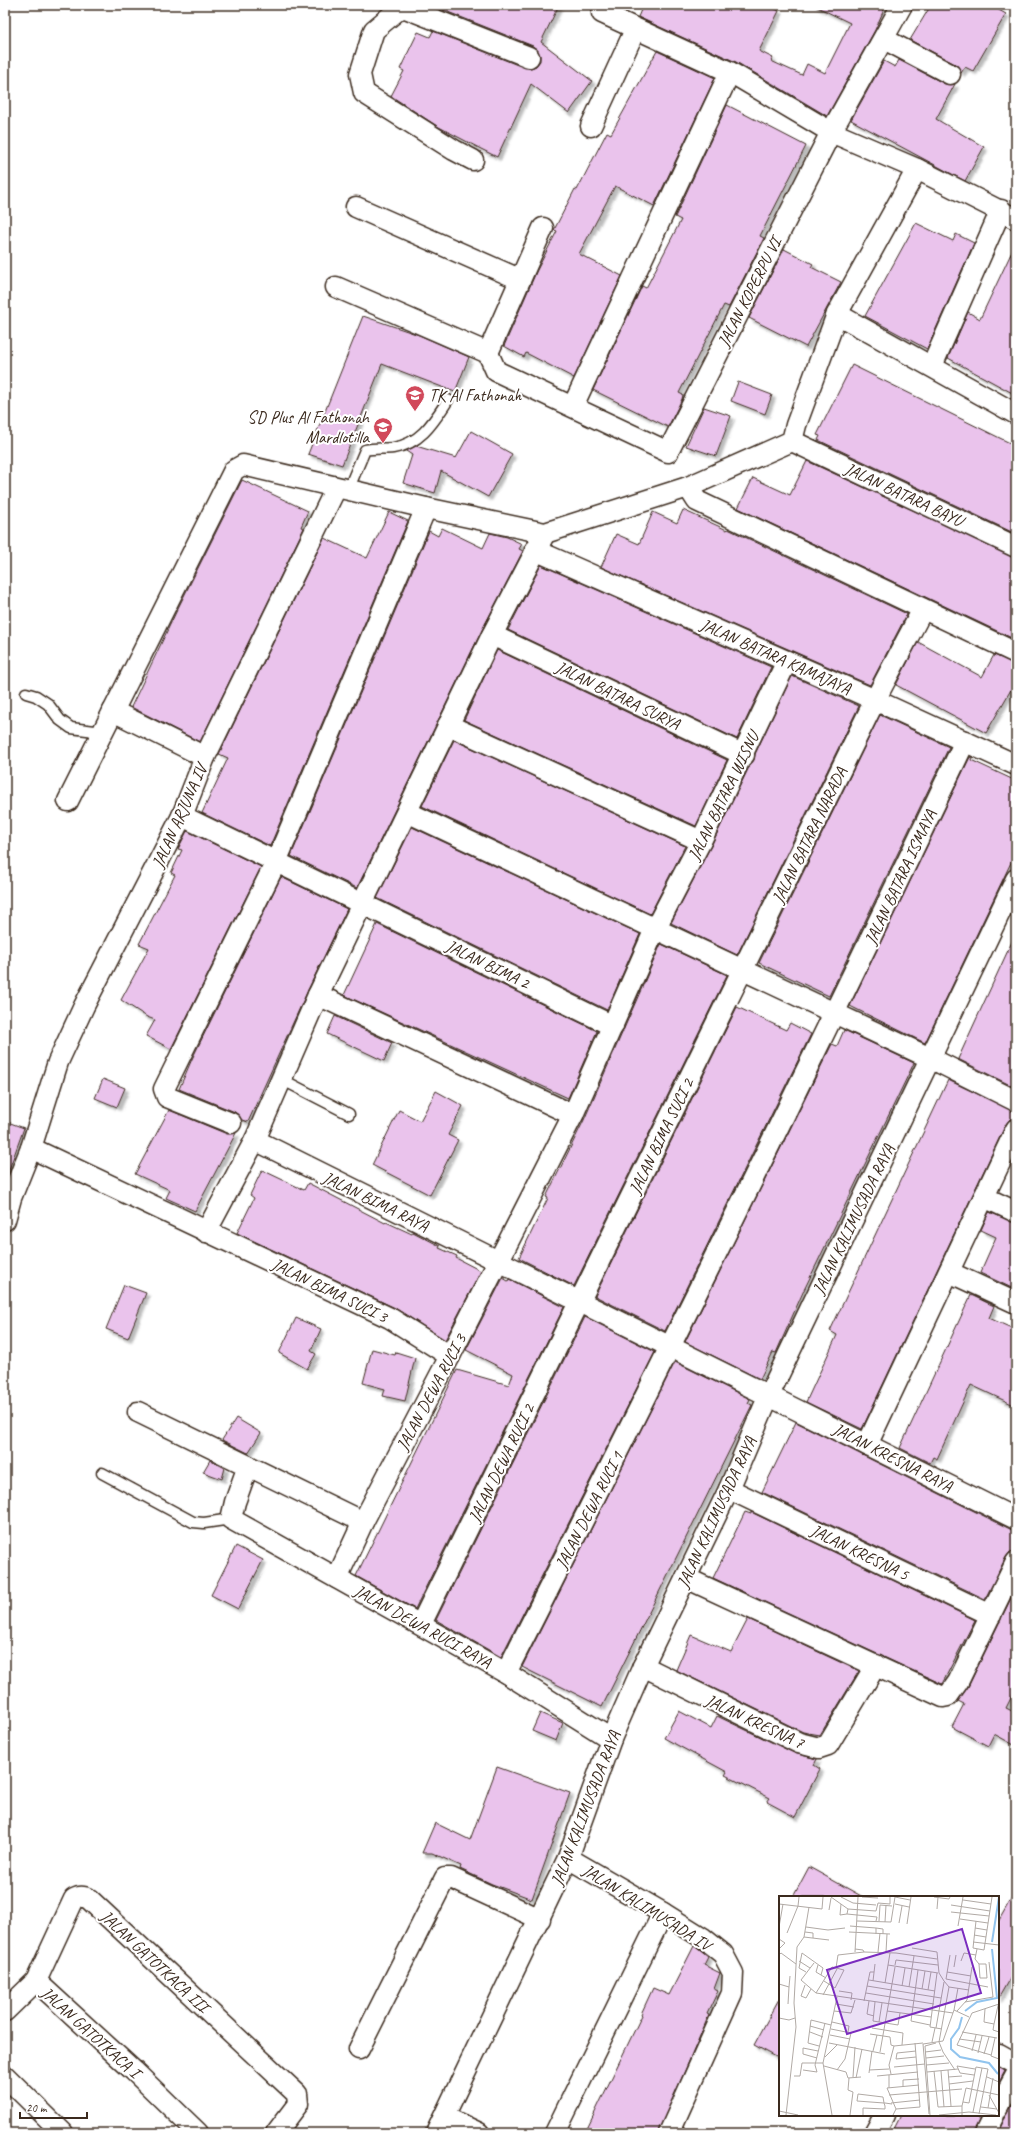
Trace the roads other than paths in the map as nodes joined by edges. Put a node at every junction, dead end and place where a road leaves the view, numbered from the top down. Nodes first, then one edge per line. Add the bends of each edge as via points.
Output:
1 (902, 5) edge
2 (403, 6) edge
3 (602, 13) dead end
4 (635, 30) junction
5 (884, 39) junction
6 (529, 57) dead end
7 (730, 72) junction
8 (950, 74) dead end
9 (591, 126) dead end
10 (831, 132) junction
11 (473, 160) dead end
12 (917, 169) junction
13 (356, 207) dead end
14 (1009, 215) edge
15 (543, 228) dead end
16 (519, 278) junction
17 (336, 287) dead end
18 (837, 314) junction
19 (488, 353) junction
20 (932, 366) junction
21 (448, 400) dead end
22 (572, 406) junction
23 (1016, 414) edge
24 (792, 441) junction
25 (688, 487) junction
26 (342, 489) junction
27 (426, 508) junction
28 (545, 533) junction
29 (1016, 547) edge
30 (536, 550) junction
31 (923, 609) junction
32 (492, 634) junction
33 (1016, 653) edge
34 (787, 661) junction
35 (26, 693) dead end
36 (875, 700) junction
37 (114, 711) junction
38 (448, 725) junction
39 (103, 732) junction
40 (965, 741) junction
41 (744, 755) junction
42 (205, 757) junction
43 (1016, 765) edge
44 (68, 801) dead end
45 (407, 812) junction
46 (182, 816) junction
47 (701, 841) junction
48 (276, 862) junction
49 (1016, 880) edge
50 (363, 902) junction
51 (655, 930) junction
52 (742, 970) junction
53 (318, 995) junction
54 (835, 1014) junction
55 (613, 1026) junction
56 (930, 1058) junction
57 (281, 1079) junction
58 (1016, 1101) edge
59 (349, 1114) dead end
60 (573, 1115) junction
61 (231, 1123) dead end
62 (1016, 1129) edge
63 (255, 1140) junction
64 (31, 1148) junction
65 (8, 1197) edge
66 (984, 1197) junction
67 (1016, 1212) edge
68 (5, 1220) edge
69 (206, 1232) junction
70 (497, 1261) junction
71 (949, 1272) junction
72 (580, 1302) junction
73 (1016, 1303) edge
74 (671, 1347) junction
75 (450, 1356) junction
76 (769, 1396) junction
77 (138, 1412) dead end
78 (868, 1445) junction
79 (248, 1466) junction
80 (102, 1473) dead end
81 (729, 1489) junction
82 (231, 1519) junction
83 (1016, 1519) edge
84 (363, 1522) junction
85 (1016, 1562) edge
86 (337, 1578) junction
87 (686, 1578) junction
88 (991, 1615) junction
89 (421, 1624) junction
90 (643, 1666) junction
91 (876, 1666) junction
92 (506, 1673) junction
93 (611, 1739) junction
94 (568, 1858) junction
95 (664, 1913) junction
96 (540, 1919) junction
97 (36, 1981) junction
98 (9, 2001) edge
99 (359, 2048) dead end
100 (999, 2055) edge
101 (1016, 2064) edge
102 (1016, 2075) edge
103 (5, 2076) edge
104 (999, 2106) edge
105 (883, 2116) edge
106 (994, 2116) edge
107 (441, 2125) edge
108 (63, 2133) edge
109 (198, 2133) edge
110 (276, 2133) edge
111 (479, 2133) edge
112 (555, 2133) edge
113 (669, 2133) edge
114 (874, 2133) edge
115 (985, 2133) edge

1 - 5 street, JALAN KOPERPU VI
2 - 6 street
2 - 11 street via 374,30 360,74 364,93
3 - 4 street
4 - 7 street
4 - 9 street
5 - 8 street
5 - 10 street, JALAN KOPERPU VI
7 - 10 street
7 - 22 street
10 - 12 street
10 - 22 street, JALAN KOPERPU VI via 668,452
12 - 14 street
12 - 18 street
13 - 16 street
14 - 20 street
15 - 16 street
16 - 19 street
17 - 19 street
18 - 20 street
18 - 24 street
19 - 22 street via 496,371
20 - 23 street
21 - 26 lane via 428,428 413,441 392,448 365,450
24 - 25 street
24 - 29 street, JALAN BATARA BAYU
25 - 28 street
25 - 31 street via 697,501
26 - 27 street
26 - 37 street via 243,464 234,470
26 - 42 street, JALAN ARJUNA IV
27 - 28 street
27 - 48 street
28 - 30 street
30 - 32 street
30 - 34 street, JALAN BATARA KAMAJAYA
31 - 33 street
31 - 36 street, JALAN BATARA NARADA
32 - 38 street
32 - 41 street, JALAN BATARA SURYA
34 - 36 street, JALAN BATARA KAMAJAYA
34 - 41 street, JALAN BATARA WISNU
35 - 39 lane via 48,704 60,720 71,728
36 - 40 street, JALAN BATARA KAMAJAYA
36 - 52 street, JALAN BATARA NARADA
37 - 39 street
37 - 42 street
38 - 45 street
38 - 47 street
39 - 44 street
40 - 43 street, JALAN BATARA KAMAJAYA
40 - 54 street, JALAN BATARA ISMAYA
41 - 47 street, JALAN BATARA WISNU
42 - 46 street, JALAN ARJUNA IV
45 - 50 street
45 - 51 street
46 - 48 street, JALAN BIMA 2
46 - 64 street, JALAN ARJUNA IV via 58,1062
47 - 51 street, JALAN BATARA WISNU
48 - 50 street, JALAN BIMA 2
48 - 61 street via 164,1089 167,1097
49 - 56 street, JALAN KALIMUSADA RAYA
50 - 53 street
50 - 55 street, JALAN BIMA 2
51 - 52 street
51 - 55 street, JALAN BATARA WISNU
52 - 54 street
52 - 72 street, JALAN BIMA SUCI 2
53 - 57 street
53 - 60 street
54 - 56 street
54 - 74 street, JALAN BATARA ISMAYA
55 - 60 street, JALAN BATARA WISNU
56 - 58 street
56 - 76 street, JALAN KALIMUSADA RAYA
57 - 59 lane
57 - 63 street
60 - 70 street, JALAN DEWA RUCI 3
62 - 66 street
63 - 69 street
63 - 70 street, JALAN BIMA RAYA
64 - 65 street, JALAN ARJUNA IV
64 - 69 street, JALAN BIMA SUCI 3
65 - 68 street, JALAN ARJUNA IV
66 - 67 street
66 - 71 street
69 - 75 street, JALAN BIMA SUCI 3 via 390,1318
70 - 72 street, JALAN BIMA RAYA
70 - 75 street, JALAN DEWA RUCI 3
71 - 73 street
71 - 78 street
72 - 74 street, JALAN BIMA RAYA
72 - 89 street, JALAN DEWA RUCI 2
74 - 76 street, JALAN KRESNA RAYA
74 - 92 street, JALAN DEWA RUCI 1
75 - 84 street, JALAN DEWA RUCI 3
76 - 78 street, JALAN KRESNA RAYA
76 - 81 street, JALAN KALIMUSADA RAYA
77 - 79 street
78 - 83 street, JALAN KRESNA RAYA
79 - 82 street
79 - 84 street
80 - 82 lane via 193,1522
81 - 87 street, JALAN KALIMUSADA RAYA
81 - 88 street, JALAN KRESNA 5
82 - 86 street, JALAN DEWA RUCI RAYA
84 - 86 street, JALAN DEWA RUCI 3
85 - 88 street
86 - 89 street, JALAN DEWA RUCI RAYA
87 - 90 street, JALAN KALIMUSADA RAYA
87 - 91 street
88 - 91 street via 958,1682 948,1696 943,1697
89 - 92 street, JALAN DEWA RUCI RAYA
90 - 91 street, JALAN KRESNA 7 via 799,1743 820,1748 828,1745
90 - 93 street, JALAN KALIMUSADA RAYA
92 - 93 street, JALAN DEWA RUCI RAYA
93 - 94 street, JALAN KALIMUSADA RAYA
94 - 95 street, JALAN KALIMUSADA IV
94 - 96 street, JALAN KALIMUSADA RAYA
95 - 112 street
95 - 113 street, JALAN KALIMUSADA IV via 723,1954 733,1973 732,1993
96 - 99 street via 451,1878 445,1878
96 - 107 street, JALAN KALIMUSADA RAYA
97 - 98 street, JALAN GATOTKACA III
97 - 109 street, JALAN GATOTKACA I
97 - 110 street, JALAN GATOTKACA III via 74,1899 79,1896 89,1899 297,2094 298,2104
100 - 101 street
102 - 104 street
103 - 108 street
105 - 114 street
106 - 115 street
107 - 111 street, JALAN KALIMUSADA RAYA

